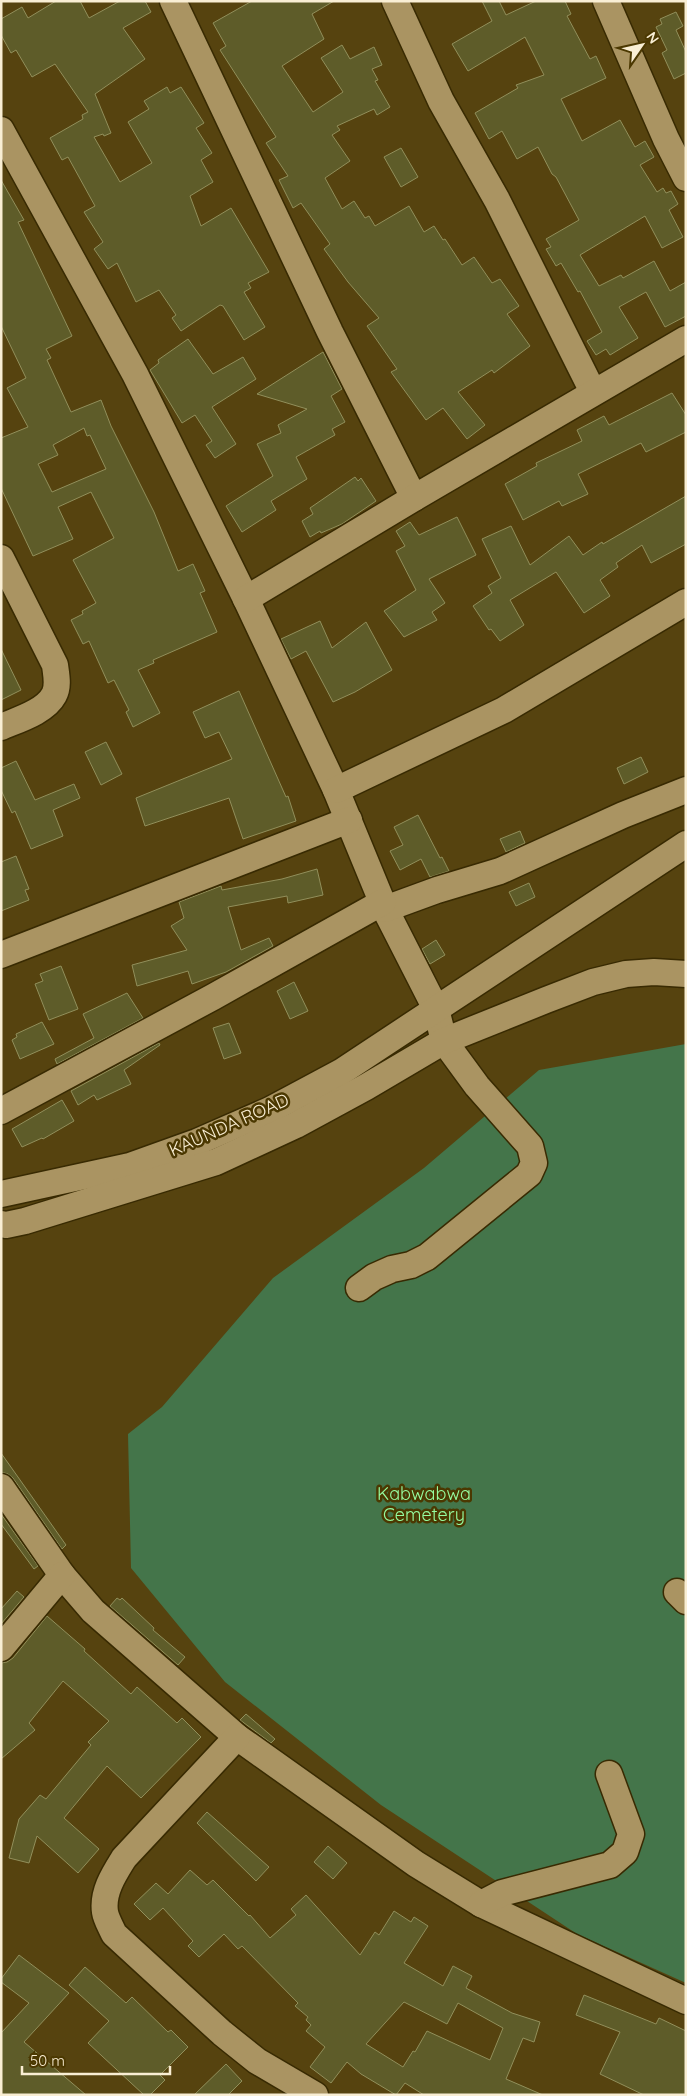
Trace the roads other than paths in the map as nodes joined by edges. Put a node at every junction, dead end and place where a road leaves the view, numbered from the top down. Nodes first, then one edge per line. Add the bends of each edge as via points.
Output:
1 (173, 1) edge
2 (395, 1) edge
3 (606, 1) edge
4 (1, 130) edge
5 (686, 178) edge
6 (686, 339) edge
7 (593, 392) junction
8 (414, 498) junction
9 (1, 558) edge
10 (246, 599) junction
11 (686, 602) edge
12 (1, 727) edge
13 (336, 790) junction
14 (686, 790) edge
15 (349, 820) junction
16 (686, 844) edge
17 (384, 905) junction
18 (1, 955) edge
19 (686, 974) edge
20 (436, 1009) junction
21 (444, 1041) junction
22 (1, 1111) edge
23 (1, 1194) edge
24 (1, 1224) edge
25 (359, 1288) dead end
26 (1, 1486) edge
27 (62, 1575) junction
28 (1, 1648) edge
29 (237, 1737) junction
30 (609, 1774) dead end
31 (481, 1904) junction
32 (686, 2001) edge
33 (315, 2095) edge

1 - 8 street via 330,332
2 - 7 street via 441,100 497,200
3 - 5 street
4 - 10 street via 135,374
6 - 7 street
7 - 8 street
8 - 10 street
9 - 12 street via 54,665 57,680 54,695 43,707
10 - 13 street
11 - 13 street via 504,710
13 - 15 street
14 - 17 street via 500,871
15 - 17 street
15 - 18 street
16 - 20 street, KAUNDA ROAD
17 - 20 street
17 - 22 street
19 - 21 street via 626,974 593,982
20 - 21 street
20 - 23 street, KAUNDA ROAD via 341,1072 270,1110 197,1142 130,1166
21 - 24 street via 296,1125 216,1162 25,1221
21 - 25 street via 476,1086 530,1146 534,1163 529,1174 427,1257 374,1277
26 - 27 street
27 - 28 street
27 - 29 street via 93,1611
29 - 31 street via 416,1864
29 - 33 street via 124,1858 106,1892 105,1912 114,1934 222,2033 264,2066
30 - 31 street via 631,1834 625,1852 610,1865 502,1893
31 - 32 street

